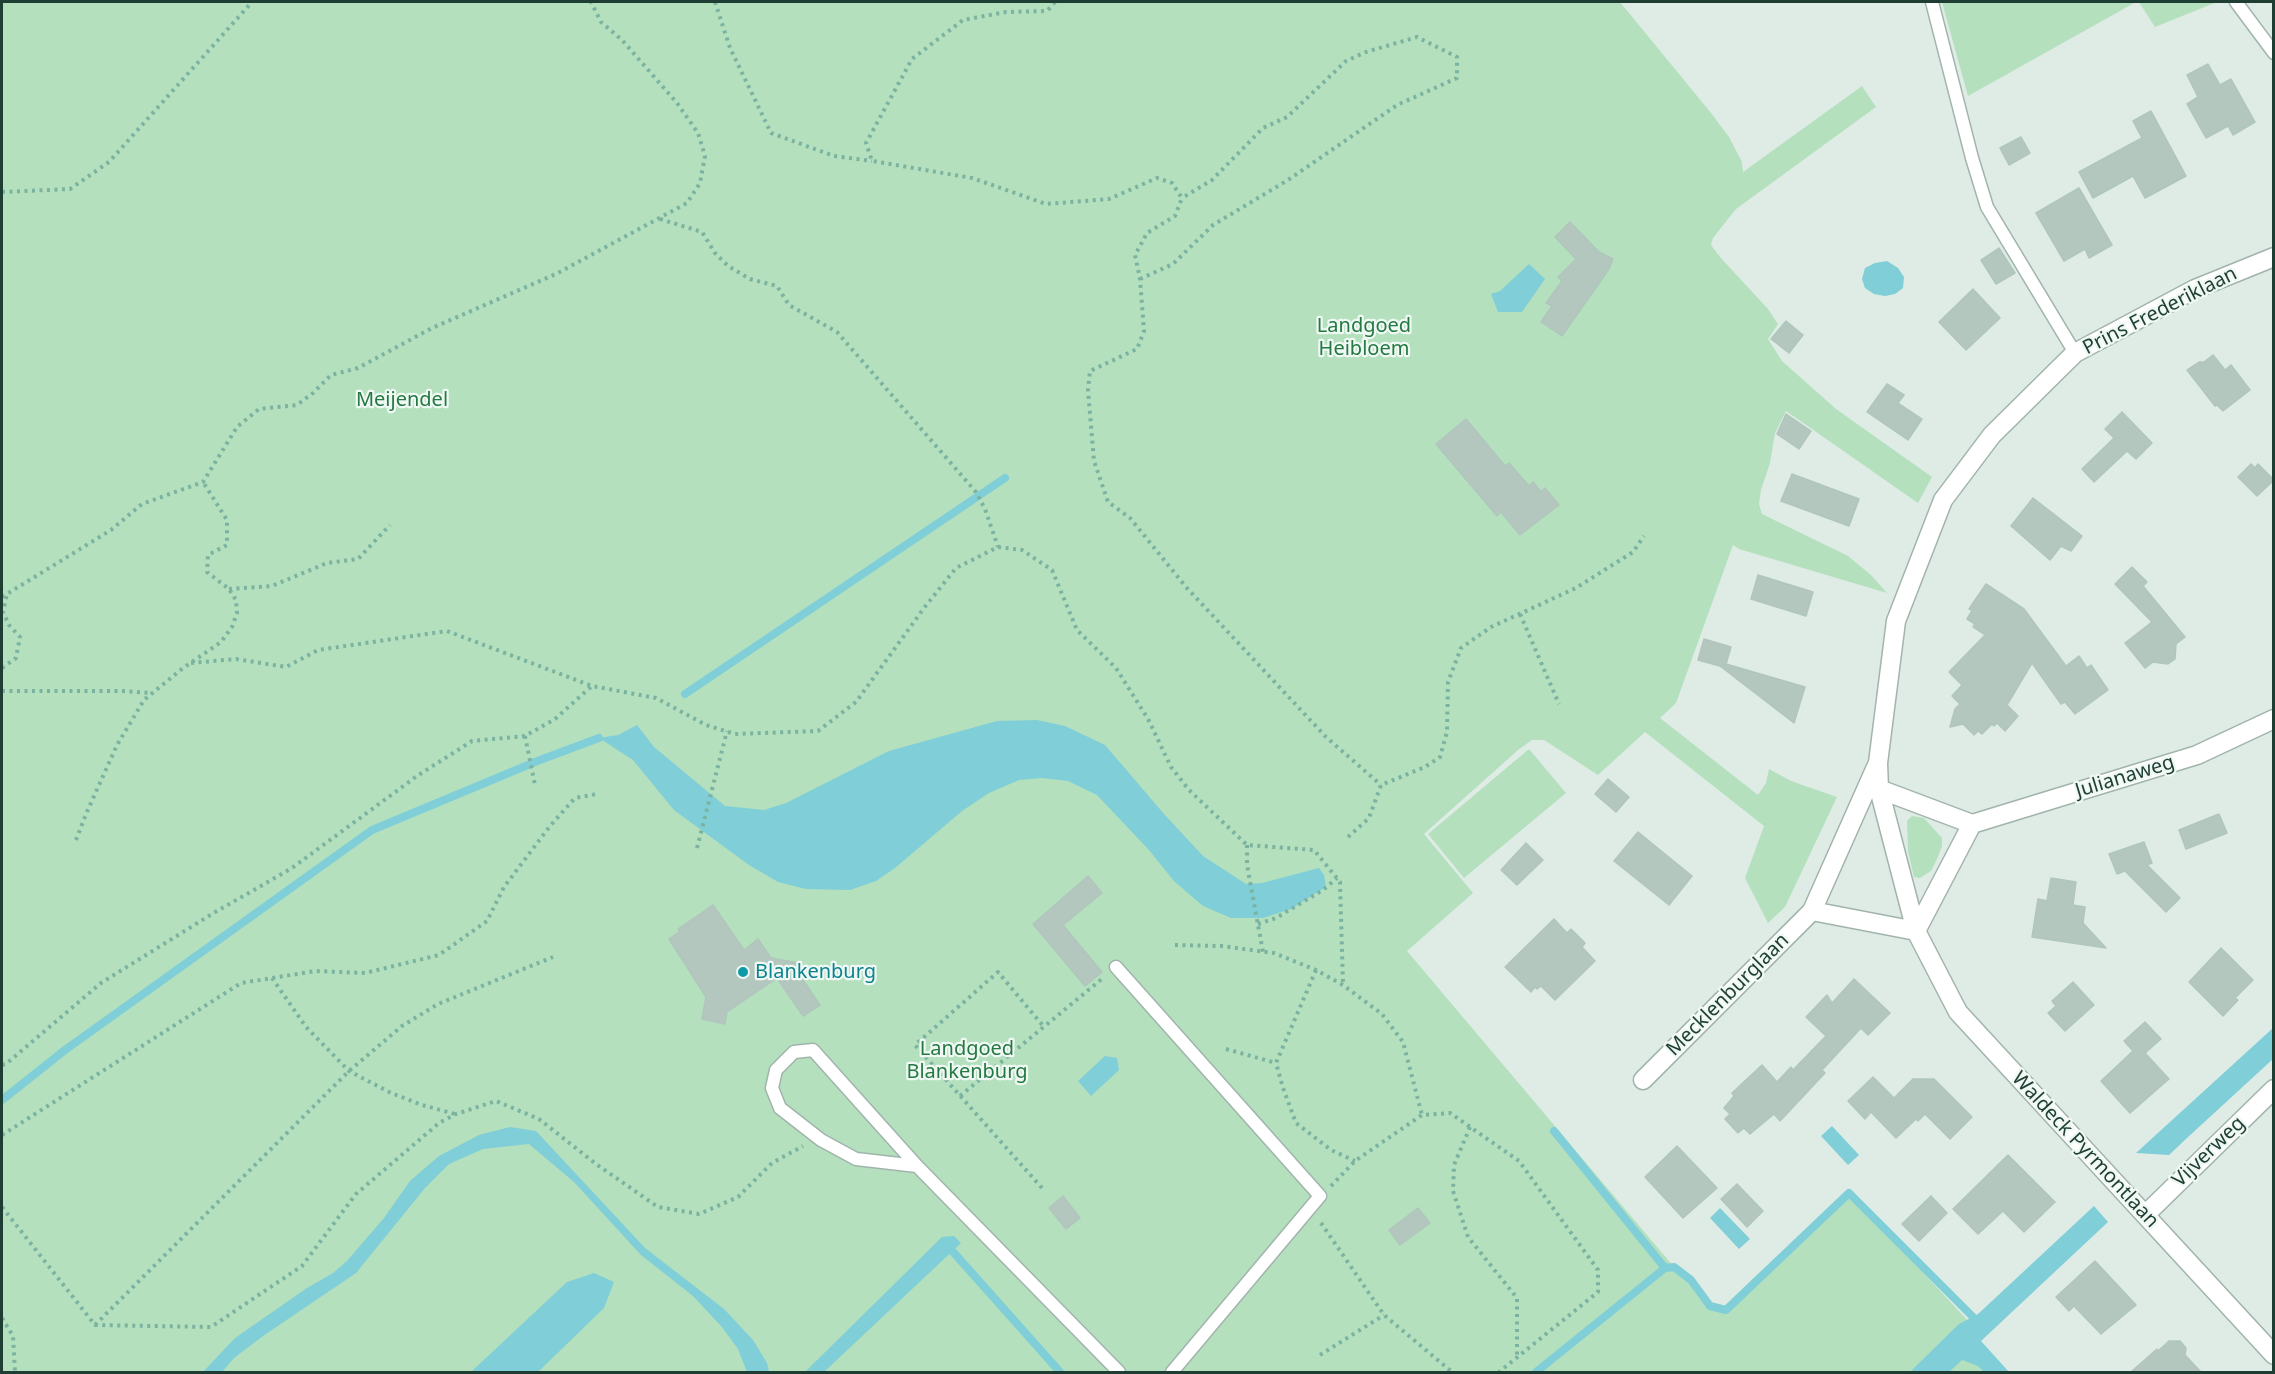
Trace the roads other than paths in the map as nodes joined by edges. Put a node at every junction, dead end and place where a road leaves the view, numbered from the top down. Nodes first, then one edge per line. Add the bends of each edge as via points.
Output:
1 (1932, 2) edge
2 (2236, 2) edge
3 (2274, 53) edge
4 (2274, 257) edge
5 (2075, 353) junction
6 (2274, 719) edge
7 (1878, 763) junction
8 (1880, 789) junction
9 (1972, 824) junction
10 (1812, 911) junction
11 (1916, 931) junction
12 (1116, 967) road end
13 (1643, 1080) dead end
14 (2274, 1089) edge
15 (917, 1166) junction
16 (2145, 1215) junction
17 (2274, 1355) edge
18 (1119, 1372) edge
19 (1172, 1372) edge

1 - 5 lane via 1987,207
2 - 3 lane
4 - 5 street, Prins Frederiklaan via 2195,289
5 - 7 street, Prins Frederiklaan via 1992,435 1943,500 1896,621
6 - 9 street, Julianaweg via 2197,755
7 - 8 street, Prins Frederiklaan
7 - 10 street, Mecklenburglaan
8 - 9 street
8 - 11 street, Prins Frederiklaan
9 - 11 street
10 - 11 street
10 - 13 street, Mecklenburglaan
11 - 16 street, Waldeck Pyrmontlaan via 1958,1012
12 - 19 lane via 1320,1196
14 - 16 street, Vijverweg
15 - 15 lane via 813,1050 794,1052 776,1070 771,1088 780,1108 821,1140 856,1159
15 - 18 lane
16 - 17 street, Waldeck Pyrmontlaan

